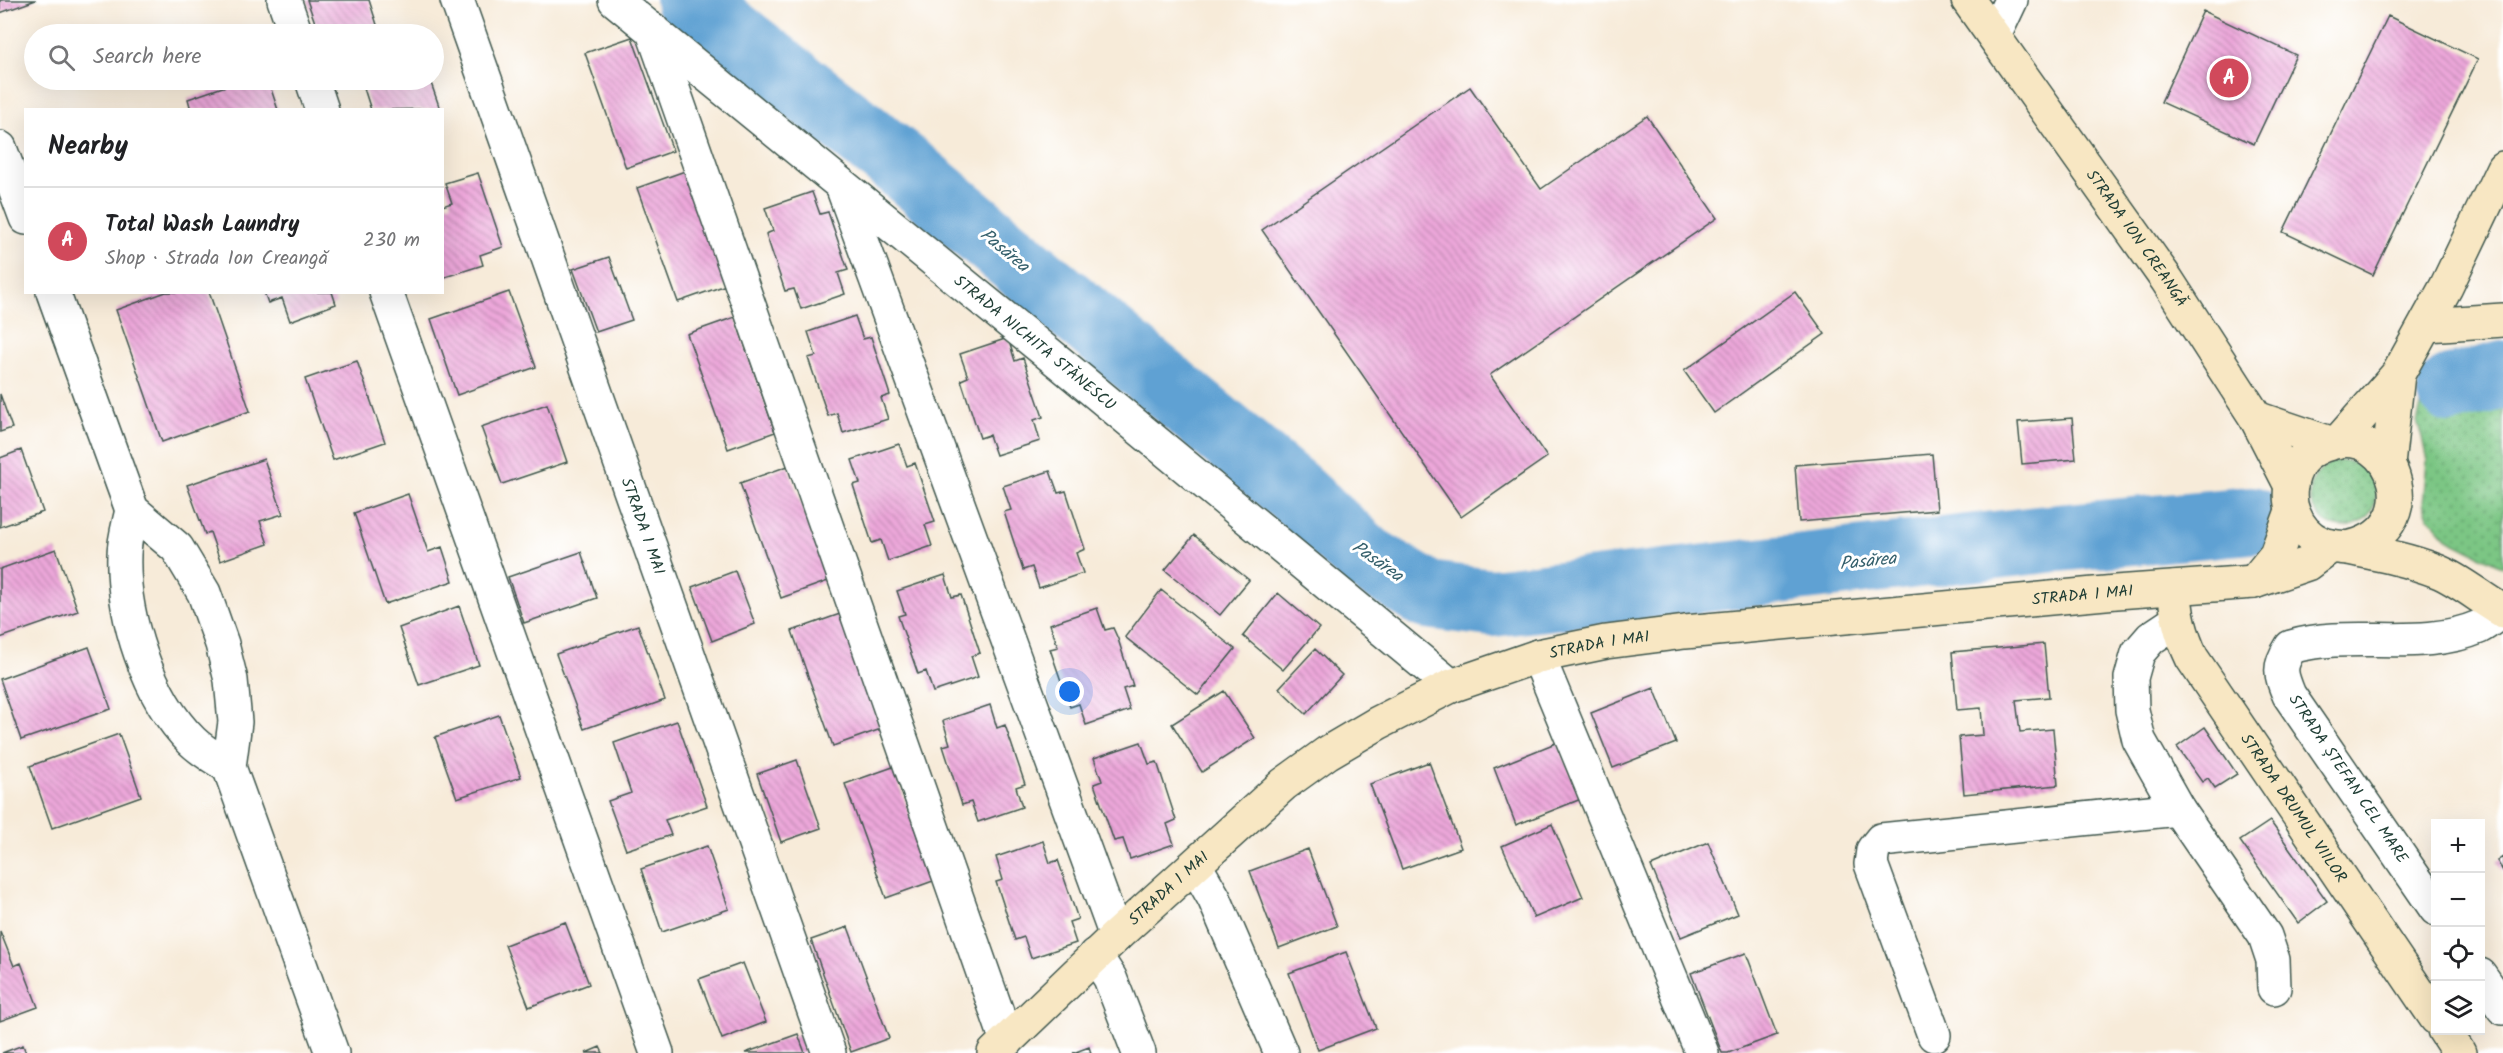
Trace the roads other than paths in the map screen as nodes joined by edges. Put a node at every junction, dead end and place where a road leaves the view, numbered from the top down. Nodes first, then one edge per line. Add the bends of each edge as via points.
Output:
1 (284, 0) edge
2 (457, 0) edge
3 (615, 0) edge
4 (1968, 0) edge
5 (2011, 0) edge
6 (292, 24) edge
7 (652, 29) junction
8 (1994, 36) junction
9 (315, 90) edge
10 (321, 108) edge
11 (0, 148) edge
12 (2503, 168) edge
13 (842, 184) junction
14 (24, 213) edge
15 (54, 294) edge
16 (387, 294) edge
17 (2503, 320) edge
18 (2426, 325) junction
19 (2398, 374) junction
20 (2256, 418) junction
21 (2334, 442) junction
22 (2388, 465) junction
23 (2292, 499) junction
24 (132, 510) junction
25 (2393, 514) junction
26 (2338, 547) junction
27 (2439, 572) junction
28 (2254, 582) junction
29 (2175, 588) junction
30 (2502, 611) edge
31 (2178, 620) junction
32 (1538, 656) junction
33 (1451, 686) junction
34 (229, 767) junction
35 (2178, 809) junction
36 (1195, 865) junction
37 (2431, 902) edge
38 (1106, 946) junction
39 (2485, 981) edge
40 (2274, 988) dead end
41 (2503, 1008) edge
42 (2431, 1011) edge
43 (1934, 1035) dead end
44 (2447, 1035) edge
45 (1000, 1047) edge
46 (332, 1053) edge
47 (657, 1053) edge
48 (828, 1053) edge
49 (1140, 1053) edge
50 (1281, 1053) edge
51 (1702, 1053) edge
52 (2459, 1053) edge

1 - 6 street
2 - 48 street, STRADA 1 MAI
3 - 7 street, STRADA NICHITA STĂNESCU
4 - 8 street, STRADA ION CREANGĂ
5 - 8 street
7 - 13 street, STRADA NICHITA STĂNESCU
7 - 45 street
8 - 20 street, STRADA ION CREANGĂ via 2167,280
9 - 10 street
11 - 14 street
12 - 18 street
13 - 33 street, STRADA NICHITA STĂNESCU
13 - 38 street
15 - 24 street
16 - 47 street
17 - 18 street
18 - 19 street
19 - 21 street
19 - 22 street
20 - 21 street
20 - 23 street, STRADA ION CREANGĂ
21 - 22 street via 2351,442 2372,449
21 - 23 street via 2318,447 2300,463
22 - 25 street via 2397,489
23 - 26 street via 2307,534
23 - 28 street via 2276,555
24 - 34 street via 177,548 204,593 231,680 235,722
24 - 34 street via 124,554 127,597 135,636 150,676 170,715 193,742
25 - 26 street via 2374,538 2358,546
25 - 27 street
26 - 27 street
26 - 28 street, STRADA 1 MAI via 2307,564
27 - 30 street
28 - 29 street, STRADA 1 MAI
29 - 31 street, STRADA DRUMUL VIILOR
29 - 32 street, STRADA 1 MAI via 1685,632
30 - 37 street, STRADA ȘTEFAN CEL MARE via 2481,626 2431,638 2312,641 2291,647 2281,662 2289,694
31 - 35 street via 2151,638 2138,653 2131,678 2132,710 2139,740
31 - 42 street, STRADA DRUMUL VIILOR via 2192,658
32 - 33 street, STRADA 1 MAI
32 - 51 street
33 - 36 street, STRADA 1 MAI via 1327,753 1284,784
34 - 46 street
35 - 40 street via 2265,936 2273,960
35 - 43 street via 1881,840 1873,850 1871,864
36 - 38 street, STRADA 1 MAI
36 - 50 street via 1214,898
38 - 45 street, STRADA 1 MAI
38 - 49 street via 1110,978
39 - 41 street
44 - 52 street

